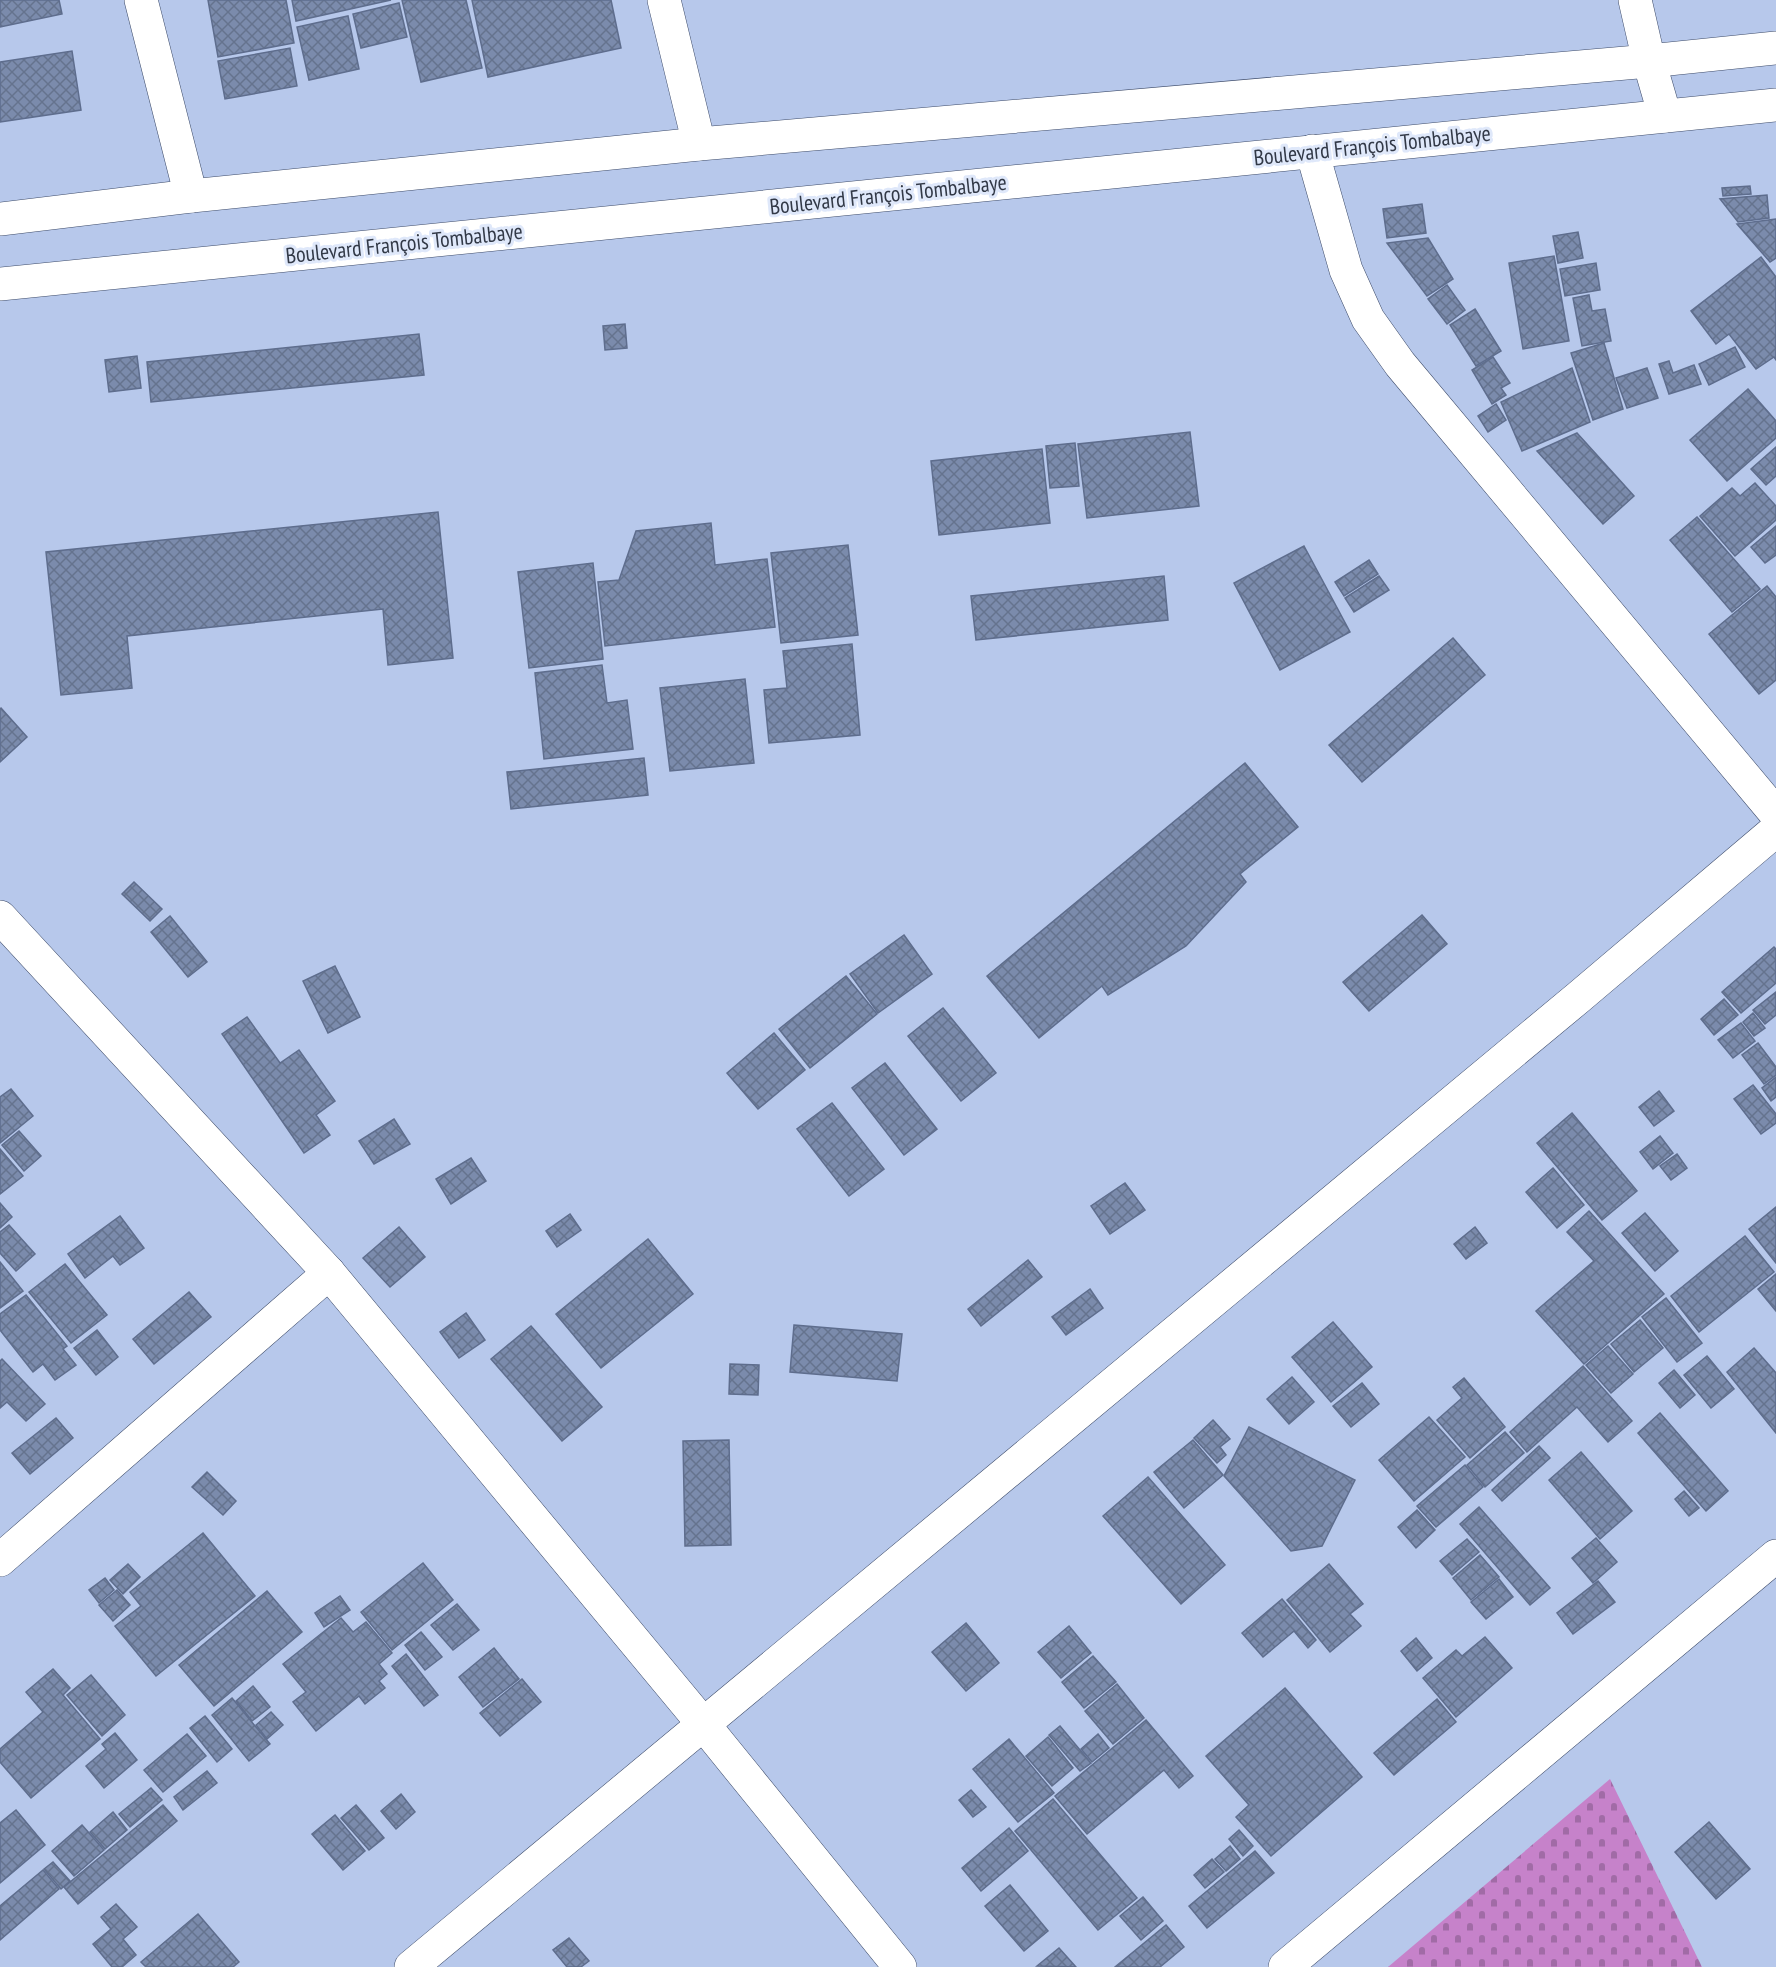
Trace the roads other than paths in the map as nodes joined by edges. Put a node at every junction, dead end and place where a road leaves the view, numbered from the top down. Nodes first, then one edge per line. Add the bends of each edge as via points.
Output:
1 (141, 0) edge
2 (664, 0) edge
3 (1635, 0) edge
4 (1776, 48) edge
5 (1649, 62) junction
6 (1776, 105) edge
7 (1665, 116) junction
8 (699, 144) junction
9 (1312, 151) junction
10 (192, 196) junction
11 (0, 219) edge
12 (0, 284) edge
13 (1776, 814) edge
14 (1776, 830) edge
15 (0, 917) edge
16 (329, 1272) junction
17 (1776, 1556) edge
18 (0, 1560) edge
19 (704, 1725) junction
20 (411, 1967) edge
21 (900, 1967) edge
22 (1285, 1967) edge

1 - 10 street
2 - 8 street
3 - 5 street
4 - 5 street
5 - 7 street
5 - 8 street
6 - 7 street, Boulevard François Tombalbaye
7 - 9 street, Boulevard François Tombalbaye
8 - 10 street
9 - 12 street, Boulevard François Tombalbaye
9 - 13 street via 1346,270 1368,319 1400,364
10 - 11 street
14 - 19 street
15 - 16 street
16 - 18 street
16 - 19 street
17 - 22 street
19 - 20 street
19 - 21 street

